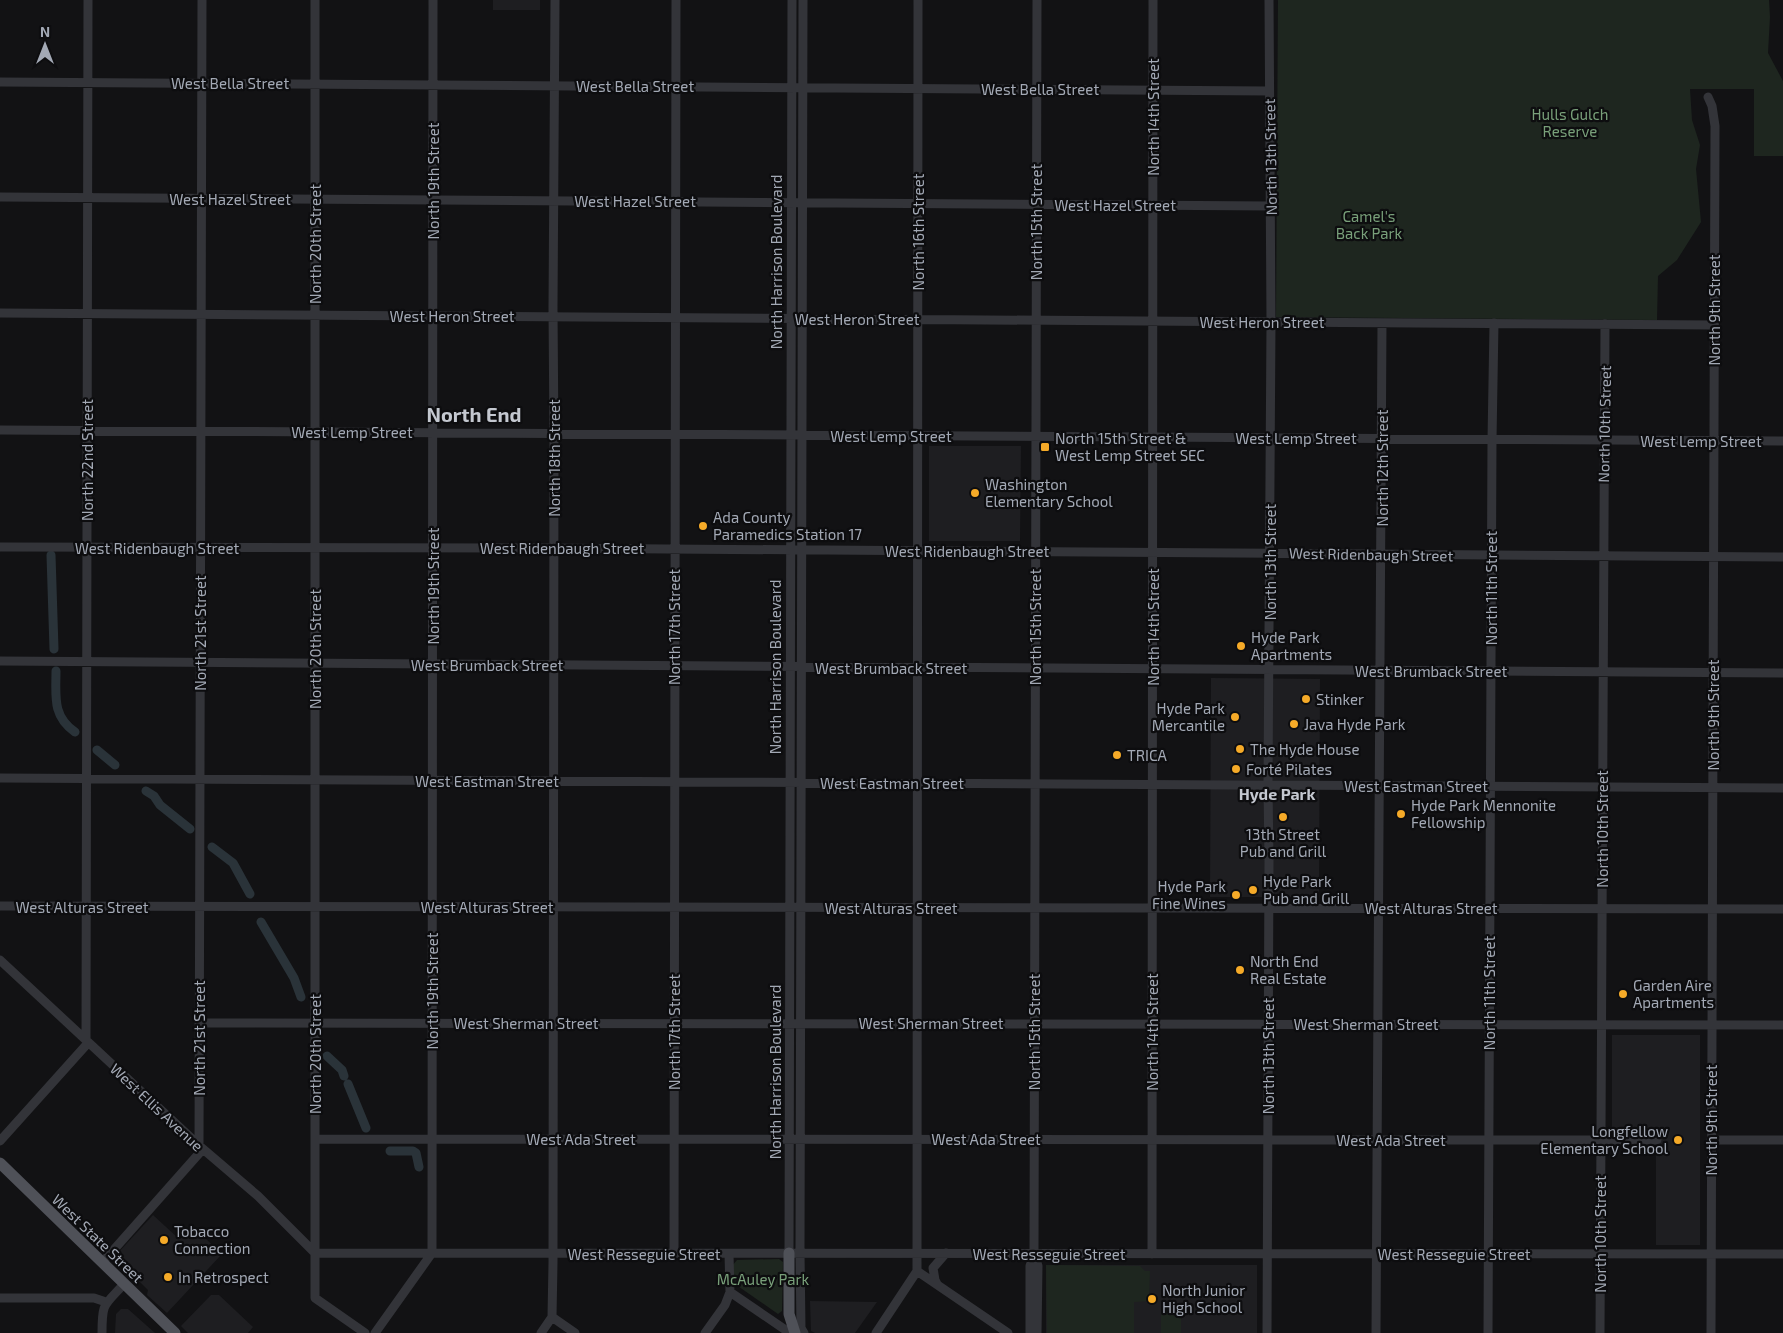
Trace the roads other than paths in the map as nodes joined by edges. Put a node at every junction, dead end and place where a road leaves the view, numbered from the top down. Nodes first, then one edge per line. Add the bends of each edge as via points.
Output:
1 (88, 0) edge
2 (202, 0) edge
3 (315, 0) edge
4 (432, 0) edge
5 (555, 0) edge
6 (676, 0) edge
7 (792, 0) edge
8 (803, 0) edge
9 (918, 0) edge
10 (1037, 0) edge
11 (1154, 0) edge
12 (1269, 0) edge
13 (0, 82) edge
14 (88, 82) junction
15 (202, 83) junction
16 (315, 84) junction
17 (433, 85) junction
18 (554, 86) junction
19 (675, 86) junction
20 (792, 87) junction
21 (803, 88) junction
22 (918, 88) junction
23 (1036, 89) junction
24 (1153, 90) junction
25 (1269, 91) junction
26 (1708, 97) dead end
27 (0, 197) edge
28 (88, 198) junction
29 (201, 199) junction
30 (315, 199) junction
31 (433, 200) junction
32 (553, 201) junction
33 (675, 202) junction
34 (791, 202) junction
35 (803, 202) junction
36 (918, 203) junction
37 (1036, 204) junction
38 (1153, 205) junction
39 (1271, 206) junction
40 (0, 313) edge
41 (87, 314) junction
42 (201, 315) junction
43 (315, 315) junction
44 (432, 316) junction
45 (553, 317) junction
46 (676, 318) junction
47 (791, 319) junction
48 (802, 319) junction
49 (917, 320) junction
50 (1036, 320) junction
51 (1154, 321) junction
52 (1271, 322) junction
53 (1382, 323) junction
54 (1494, 323) junction
55 (1605, 324) junction
56 (1714, 325) junction
57 (0, 430) edge
58 (87, 430) junction
59 (201, 431) junction
60 (315, 432) junction
61 (433, 432) junction
62 (554, 433) junction
63 (675, 434) junction
64 (790, 435) junction
65 (802, 435) junction
66 (917, 436) junction
67 (1035, 436) junction
68 (1153, 437) junction
69 (1270, 438) junction
70 (1382, 439) junction
71 (1492, 440) junction
72 (1604, 440) junction
73 (1714, 441) junction
74 (1783, 442) edge
75 (0, 547) edge
76 (87, 548) junction
77 (200, 548) junction
78 (315, 548) junction
79 (433, 548) junction
80 (554, 548) junction
81 (674, 549) junction
82 (791, 550) junction
83 (801, 550) junction
84 (917, 551) junction
85 (1035, 551) junction
86 (1153, 552) junction
87 (1270, 553) junction
88 (1381, 554) junction
89 (1491, 555) junction
90 (1603, 556) junction
91 (1713, 556) junction
92 (1783, 557) edge
93 (0, 661) edge
94 (86, 662) junction
95 (200, 662) junction
96 (315, 663) junction
97 (432, 664) junction
98 (554, 665) junction
99 (674, 666) junction
100 (790, 667) junction
101 (801, 667) junction
102 (917, 668) junction
103 (1035, 669) junction
104 (1153, 669) junction
105 (1269, 670) junction
106 (1380, 671) junction
107 (1490, 671) junction
108 (1602, 672) junction
109 (1713, 672) junction
110 (1783, 673) edge
111 (0, 778) edge
112 (86, 779) junction
113 (200, 780) junction
114 (315, 780) junction
115 (432, 781) junction
116 (553, 782) junction
117 (674, 782) junction
118 (790, 783) junction
119 (801, 783) junction
120 (917, 784) junction
121 (1035, 784) junction
122 (1152, 785) junction
123 (1268, 785) junction
124 (1380, 786) junction
125 (1490, 786) junction
126 (1602, 787) junction
127 (1712, 788) junction
128 (1783, 788) edge
129 (0, 906) edge
130 (86, 907) junction
131 (200, 907) junction
132 (315, 907) junction
133 (432, 907) junction
134 (553, 907) junction
135 (674, 907) junction
136 (790, 908) junction
137 (801, 908) junction
138 (916, 908) junction
139 (1034, 908) junction
140 (1152, 908) junction
141 (1269, 908) junction
142 (1379, 908) junction
143 (1489, 908) junction
144 (1601, 908) junction
145 (1712, 909) junction
146 (1783, 909) edge
147 (0, 960) edge
148 (200, 1023) junction
149 (315, 1023) junction
150 (432, 1023) junction
151 (553, 1023) junction
152 (674, 1023) junction
153 (790, 1023) junction
154 (801, 1023) junction
155 (916, 1024) junction
156 (1034, 1024) junction
157 (1152, 1024) junction
158 (1268, 1024) junction
159 (1378, 1024) junction
160 (1488, 1024) junction
161 (1601, 1024) junction
162 (1712, 1025) junction
163 (1783, 1025) edge
164 (87, 1041) junction
165 (315, 1139) junction
166 (432, 1139) junction
167 (553, 1139) junction
168 (674, 1139) junction
169 (790, 1139) junction
170 (800, 1139) junction
171 (916, 1139) junction
172 (1034, 1139) junction
173 (1152, 1139) junction
174 (1268, 1140) junction
175 (1378, 1140) junction
176 (1488, 1140) junction
177 (1600, 1140) junction
178 (1657, 1140) dead end
179 (1711, 1140) junction
180 (1783, 1140) edge
181 (0, 1141) edge
182 (201, 1147) junction
183 (0, 1164) edge
184 (315, 1253) junction
185 (432, 1253) junction
186 (553, 1253) junction
187 (674, 1253) junction
188 (795, 1253) junction
189 (729, 1254) junction
190 (916, 1254) junction
191 (946, 1254) junction
192 (1034, 1254) junction
193 (1152, 1254) junction
194 (1267, 1254) junction
195 (1377, 1254) junction
196 (1488, 1254) junction
197 (1600, 1254) junction
198 (1711, 1254) junction
199 (1783, 1254) edge
200 (102, 1263) junction
201 (916, 1271) junction
202 (124, 1284) junction
203 (939, 1286) junction
204 (730, 1292) junction
205 (0, 1298) edge
206 (106, 1302) junction
207 (552, 1317) junction
208 (882, 1322) junction
209 (102, 1333) edge
210 (175, 1333) edge
211 (365, 1333) edge
212 (375, 1333) edge
213 (541, 1333) edge
214 (575, 1333) edge
215 (705, 1333) edge
216 (790, 1333) edge
217 (795, 1333) edge
218 (804, 1333) edge
219 (871, 1333) edge
220 (876, 1333) edge
221 (1008, 1333) edge
222 (1030, 1333) edge
223 (1036, 1333) edge
224 (1267, 1333) edge
225 (1376, 1333) edge
226 (1488, 1333) edge
227 (1600, 1333) edge
228 (1711, 1333) edge

1 - 14 street, North 22nd Street
2 - 15 street, North 21st Street
3 - 16 street, North 20th Street
4 - 17 street, North 19th Street
5 - 18 street, North 18th Street
6 - 19 street, North 17th Street
7 - 20 street, North Harrison Boulevard
8 - 21 street, North Harrison Boulevard
9 - 22 street, North 16th Street
10 - 23 street, North 15th Street
11 - 24 street, North 14th Street
12 - 25 street, North 13th Street
13 - 14 street, West Bella Street
14 - 15 street, West Bella Street
14 - 28 street, North 22nd Street
15 - 16 street, West Bella Street
15 - 29 street, North 21st Street
16 - 17 street, West Bella Street
16 - 30 street, North 20th Street
17 - 18 street, West Bella Street
17 - 31 street, North 19th Street
18 - 19 street, West Bella Street
18 - 32 street, North 18th Street
19 - 20 street, West Bella Street
19 - 33 street, North 17th Street
20 - 21 street, West Bella Street
20 - 34 street, North Harrison Boulevard
21 - 22 street, West Bella Street
21 - 35 street, North Harrison Boulevard
22 - 23 street, West Bella Street
22 - 36 street, North 16th Street
23 - 24 street, West Bella Street
23 - 37 street, North 15th Street
24 - 25 street, West Bella Street
24 - 38 street, North 14th Street
25 - 39 street, North 13th Street
26 - 56 street, North 9th Street via 1715,126
27 - 28 street, West Hazel Street
28 - 29 street, West Hazel Street
28 - 41 street, North 22nd Street
29 - 30 street, West Hazel Street
29 - 42 street, North 21st Street
30 - 31 street, West Hazel Street
30 - 43 street, North 20th Street
31 - 32 street, West Hazel Street
31 - 44 street, North 19th Street
32 - 33 street, West Hazel Street
32 - 45 street, North 18th Street
33 - 34 street, West Hazel Street
33 - 46 street, North 17th Street
34 - 35 street, West Hazel Street
34 - 47 street, North Harrison Boulevard
35 - 36 street, West Hazel Street
35 - 48 street, North Harrison Boulevard
36 - 37 street, West Hazel Street
36 - 49 street, North 16th Street
37 - 38 street, West Hazel Street
37 - 50 street, North 15th Street
38 - 39 street, West Hazel Street
38 - 51 street, North 14th Street
39 - 52 street, North 13th Street
40 - 41 street, West Heron Street
41 - 42 street, West Heron Street
41 - 58 street, North 22nd Street
42 - 43 street, West Heron Street
42 - 59 street, North 21st Street
43 - 44 street, West Heron Street
43 - 60 street, North 20th Street
44 - 45 street, West Heron Street
44 - 61 street, North 19th Street
45 - 46 street, West Heron Street
45 - 62 street, North 18th Street
46 - 47 street, West Heron Street
46 - 63 street, North 17th Street
47 - 48 street, West Heron Street
47 - 64 street, North Harrison Boulevard
48 - 49 street, West Heron Street
48 - 65 street, North Harrison Boulevard
49 - 50 street, West Heron Street
49 - 66 street, North 16th Street
50 - 51 street, West Heron Street
50 - 67 street, North 15th Street
51 - 52 street, West Heron Street
51 - 68 street, North 14th Street
52 - 53 street, West Heron Street
52 - 69 street, North 13th Street
53 - 54 street, West Heron Street
53 - 70 street, North 12th Street
54 - 55 street, West Heron Street
54 - 71 street, North 11th Street
55 - 56 street, West Heron Street
55 - 72 street, North 10th Street
56 - 73 street, North 9th Street
57 - 58 street, West Lemp Street
58 - 59 street, West Lemp Street
58 - 76 street, North 22nd Street
59 - 60 street, West Lemp Street
59 - 77 street, North 21st Street
60 - 61 street, West Lemp Street
60 - 78 street, North 20th Street
61 - 62 street, West Lemp Street
61 - 79 street, North 19th Street
62 - 63 street, West Lemp Street
62 - 80 street, North 18th Street
63 - 64 street, West Lemp Street
63 - 81 street, North 17th Street
64 - 65 street, West Lemp Street
64 - 82 street, North Harrison Boulevard
65 - 66 street, West Lemp Street
65 - 83 street, North Harrison Boulevard
66 - 67 street, West Lemp Street
66 - 84 street, North 16th Street
67 - 68 street, West Lemp Street
67 - 85 street, North 15th Street
68 - 69 street, West Lemp Street
68 - 86 street, North 14th Street
69 - 70 street, West Lemp Street
69 - 87 street, North 13th Street
70 - 71 street, West Lemp Street
70 - 88 street, North 12th Street
71 - 72 street, West Lemp Street
71 - 89 street, North 11th Street
72 - 73 street, West Lemp Street
72 - 90 street, North 10th Street
73 - 74 street, West Lemp Street
73 - 91 street, North 9th Street
75 - 76 street, West Ridenbaugh Street
76 - 77 street, West Ridenbaugh Street
76 - 94 street, North 22nd Street
77 - 78 street, West Ridenbaugh Street
77 - 95 street, North 21st Street
78 - 79 street, West Ridenbaugh Street
78 - 96 street, North 20th Street
79 - 80 street, West Ridenbaugh Street
79 - 97 street, North 19th Street
80 - 81 street, West Ridenbaugh Street
80 - 98 street, North 18th Street
81 - 82 street, West Ridenbaugh Street
81 - 99 street, North 17th Street
82 - 83 street, West Ridenbaugh Street
82 - 100 street, North Harrison Boulevard
83 - 84 street, West Ridenbaugh Street
83 - 101 street, North Harrison Boulevard
84 - 85 street, West Ridenbaugh Street
84 - 102 street, North 16th Street
85 - 86 street, West Ridenbaugh Street
85 - 103 street, North 15th Street
86 - 87 street, West Ridenbaugh Street
86 - 104 street, North 14th Street
87 - 88 street, West Ridenbaugh Street
87 - 105 street, North 13th Street
88 - 89 street, West Ridenbaugh Street
88 - 106 street, North 12th Street
89 - 90 street, West Ridenbaugh Street
89 - 107 street, North 11th Street
90 - 91 street, West Ridenbaugh Street
90 - 108 street, North 10th Street
91 - 92 street, West Ridenbaugh Street
91 - 109 street, North 9th Street
93 - 94 street, West Brumback Street
94 - 95 street, West Brumback Street
94 - 112 street, North 22nd Street
95 - 96 street, West Brumback Street
95 - 113 street, North 21st Street
96 - 97 street, West Brumback Street
96 - 114 street, North 20th Street
97 - 98 street, West Brumback Street
97 - 115 street, North 19th Street
98 - 99 street, West Brumback Street
98 - 116 street, North 18th Street
99 - 100 street, West Brumback Street
99 - 117 street, North 17th Street
100 - 101 street, West Brumback Street
100 - 118 street, North Harrison Boulevard
101 - 102 street, West Brumback Street
101 - 119 street, North Harrison Boulevard
102 - 103 street, West Brumback Street
102 - 120 street, North 16th Street
103 - 104 street, West Brumback Street
103 - 121 street, North 15th Street
104 - 105 street, West Brumback Street
104 - 122 street, North 14th Street
105 - 106 street, West Brumback Street
105 - 123 street, North 13th Street
106 - 107 street, West Brumback Street
106 - 124 street, North 12th Street
107 - 108 street, West Brumback Street
107 - 125 street, North 11th Street
108 - 109 street, West Brumback Street
108 - 126 street, North 10th Street
109 - 110 street, West Brumback Street
109 - 127 street, North 9th Street
111 - 112 street, West Eastman Street
112 - 113 street, West Eastman Street
112 - 130 street, North 22nd Street
113 - 114 street, West Eastman Street
113 - 131 street, North 21st Street
114 - 115 street, West Eastman Street
114 - 132 street, North 20th Street
115 - 116 street, West Eastman Street
115 - 133 street, North 19th Street
116 - 117 street, West Eastman Street
116 - 134 street, North 18th Street
117 - 118 street, West Eastman Street
117 - 135 street, North 17th Street
118 - 119 street, West Eastman Street
118 - 136 street, North Harrison Boulevard
119 - 120 street, West Eastman Street
119 - 137 street, North Harrison Boulevard
120 - 121 street, West Eastman Street
120 - 138 street, North 16th Street
121 - 122 street, West Eastman Street
121 - 139 street, North 15th Street
122 - 123 street, West Eastman Street
122 - 140 street, North 14th Street
123 - 124 street, West Eastman Street
123 - 141 street, North 13th Street
124 - 125 street, West Eastman Street
124 - 142 street, North 12th Street
125 - 126 street, West Eastman Street
125 - 143 street, North 11th Street
126 - 127 street, West Eastman Street
126 - 144 street, North 10th Street
127 - 128 street, West Eastman Street
127 - 145 street, North 9th Street
129 - 130 street, West Alturas Street
130 - 131 street, West Alturas Street
130 - 164 street, North 22nd Street
131 - 132 street, West Alturas Street
131 - 148 street, North 21st Street
132 - 133 street, West Alturas Street
132 - 149 street, North 20th Street
133 - 134 street, West Alturas Street
133 - 150 street, North 19th Street
134 - 135 street, West Alturas Street
134 - 151 street, North 18th Street
135 - 136 street, West Alturas Street
135 - 152 street, North 17th Street
136 - 137 street, West Alturas Street
136 - 153 street, North Harrison Boulevard
137 - 138 street, West Alturas Street
137 - 154 street, North Harrison Boulevard
138 - 139 street, West Alturas Street
138 - 155 street, North 16th Street
139 - 140 street, West Alturas Street
139 - 156 street, North 15th Street
140 - 141 street, West Alturas Street
140 - 157 street, North 14th Street
141 - 142 street, West Alturas Street
141 - 158 street, North 13th Street
142 - 143 street, West Alturas Street
142 - 159 street, North 12th Street
143 - 144 street, West Alturas Street
143 - 160 street, North 11th Street
144 - 145 street, West Alturas Street
144 - 161 street, North 10th Street
145 - 146 street, West Alturas Street
145 - 162 street, North 9th Street
147 - 164 street, West Ellis Avenue
148 - 149 street, West Sherman Street
148 - 182 street, North 21st Street
149 - 150 street, West Sherman Street
149 - 165 street, North 20th Street
150 - 151 street, West Sherman Street
150 - 166 street, North 19th Street
151 - 152 street, West Sherman Street
151 - 167 street, North 18th Street
152 - 153 street, West Sherman Street
152 - 168 street, North 17th Street
153 - 154 street, West Sherman Street
153 - 169 street, North Harrison Boulevard
154 - 155 street, West Sherman Street
154 - 170 street, North Harrison Boulevard
155 - 156 street, West Sherman Street
155 - 171 street, North 16th Street
156 - 157 street, West Sherman Street
156 - 172 street, North 15th Street
157 - 158 street, West Sherman Street
157 - 173 street, North 14th Street
158 - 159 street, West Sherman Street
158 - 174 street, North 13th Street
159 - 160 street, West Sherman Street
159 - 175 street, North 12th Street
160 - 161 street, West Sherman Street
160 - 176 street, North 11th Street
161 - 162 street, West Sherman Street
161 - 177 street, North 10th Street
162 - 163 street, West Sherman Street
162 - 179 street, North 9th Street
164 - 181 street
164 - 182 street, West Ellis Avenue
165 - 166 street, West Ada Street
165 - 184 street, North 20th Street
166 - 167 street, West Ada Street
166 - 185 street, North 19th Street
167 - 168 street, West Ada Street
167 - 186 street, North 18th Street
168 - 169 street, West Ada Street
168 - 187 street, North 17th Street
169 - 170 street, West Ada Street
169 - 188 street, North Harrison Boulevard
170 - 171 street, West Ada Street
170 - 188 street, North Harrison Boulevard
171 - 172 street, West Ada Street
171 - 190 street, North 16th Street
172 - 173 street, West Ada Street
172 - 192 street, North 15th Street
173 - 174 street, West Ada Street
173 - 193 street, North 14th Street
174 - 175 street, West Ada Street
174 - 194 street, North 13th Street
175 - 176 street, West Ada Street
175 - 195 street, North 12th Street
176 - 177 street, West Ada Street
176 - 196 street, North 11th Street
177 - 178 street, West Ada Street
177 - 197 street, North 10th Street
179 - 180 street
179 - 198 street, North 9th Street
182 - 184 street, West Ellis Avenue via 258,1196
182 - 200 street
183 - 200 main road, West State Street
184 - 185 street, West Resseguie Street
184 - 211 street, North 20th Street via 315,1298
185 - 186 street, West Resseguie Street
185 - 212 street
186 - 187 street, West Resseguie Street
186 - 207 street, North 18th Street
187 - 189 street, West Resseguie Street
188 - 189 street, West Resseguie Street
188 - 190 street, West Resseguie Street
188 - 217 main road, North Harrison Boulevard via 789,1314
188 - 218 street, North Harrison Boulevard
189 - 204 street
190 - 191 street, West Resseguie Street
190 - 201 street, North 16th Street
191 - 192 street, West Resseguie Street
191 - 203 street via 934,1268
192 - 193 street, West Resseguie Street
192 - 222 street, North 15th Street via 1030,1266
192 - 223 street, North 15th Street via 1038,1266
193 - 194 street, West Resseguie Street
194 - 195 street, West Resseguie Street
194 - 224 street, North 13th Street
195 - 196 street, West Resseguie Street
195 - 225 street, North 12th Street
196 - 197 street, West Resseguie Street
196 - 226 street, North 11th Street
197 - 198 street, West Resseguie Street
197 - 227 street, North 10th Street
198 - 199 street, West Resseguie Street
198 - 228 street, North 9th Street
200 - 202 main road, West State Street
201 - 203 street
201 - 208 street
202 - 206 street
202 - 210 main road, West State Street
203 - 221 street
204 - 215 street
204 - 216 street
205 - 206 street via 94,1298
206 - 209 street via 102,1311
207 - 213 street
207 - 214 street
208 - 219 street
208 - 220 street

